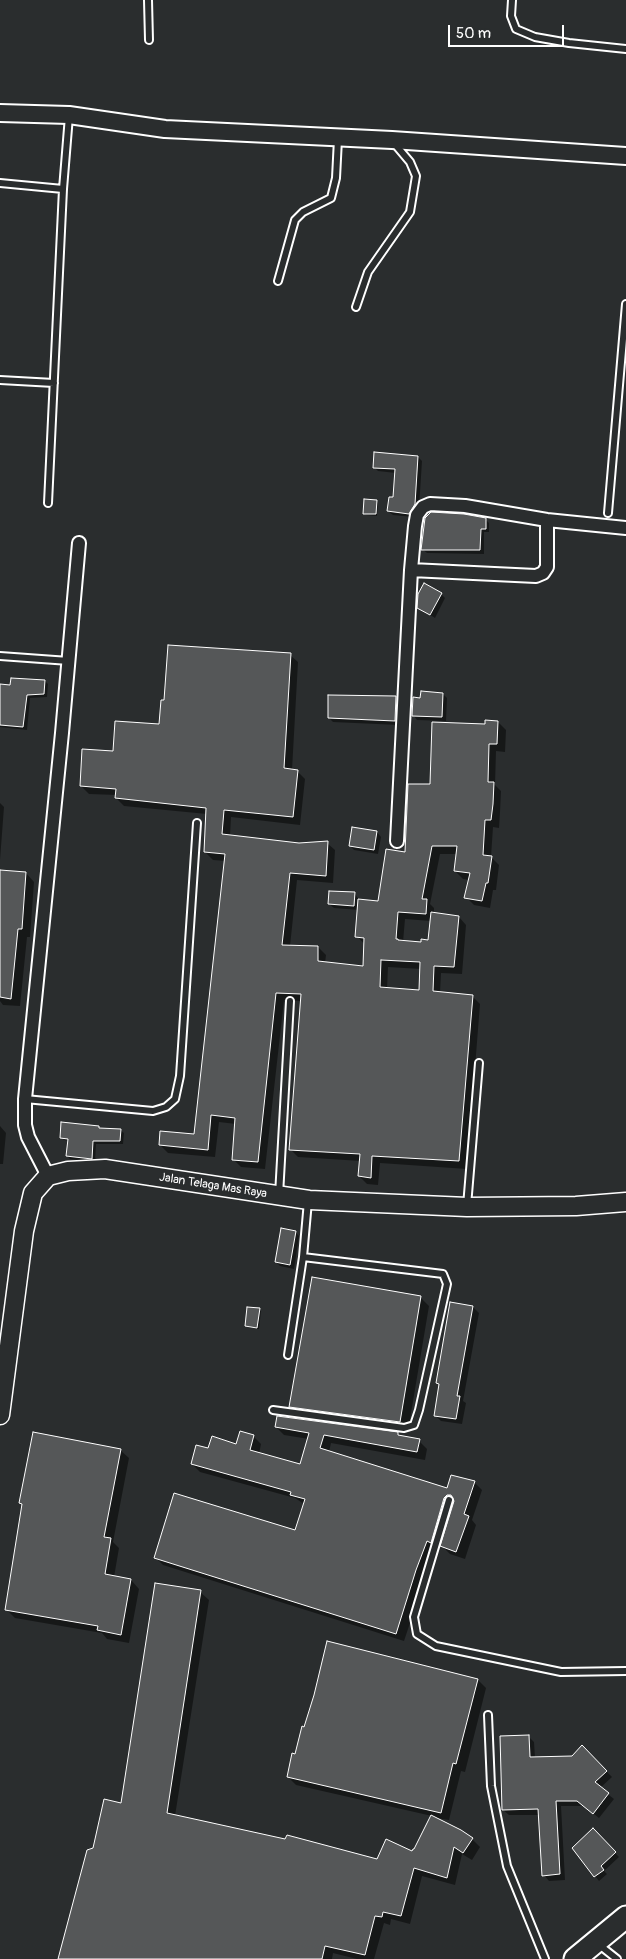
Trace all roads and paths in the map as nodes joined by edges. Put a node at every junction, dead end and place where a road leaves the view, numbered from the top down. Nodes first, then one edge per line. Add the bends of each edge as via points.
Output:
1 (148, 0) edge
2 (512, 0) edge
3 (149, 40) dead end
4 (626, 49) edge
5 (0, 113) edge
6 (69, 115) junction
7 (338, 138) junction
8 (392, 140) junction
9 (626, 156) edge
10 (0, 183) edge
11 (63, 189) junction
12 (278, 281) dead end
13 (626, 304) edge
14 (356, 307) dead end
15 (0, 380) edge
16 (54, 383) junction
17 (48, 503) dead end
18 (608, 513) dead end
19 (547, 520) junction
20 (626, 528) edge
21 (79, 543) dead end
22 (410, 570) junction
23 (0, 656) edge
24 (68, 661) junction
25 (197, 823) dead end
26 (397, 842) dead end
27 (290, 1001) dead end
28 (479, 1062) dead end
29 (25, 1099) junction
30 (48, 1176) junction
31 (279, 1196) junction
32 (309, 1200) junction
33 (626, 1202) edge
34 (467, 1208) junction
35 (303, 1257) junction
36 (288, 1355) dead end
37 (273, 1410) dead end
38 (0, 1415) edge
39 (449, 1500) dead end
40 (626, 1671) edge
41 (488, 1715) dead end
42 (626, 1917) edge
43 (595, 1942) junction
44 (546, 1959) edge
45 (574, 1959) edge
46 (617, 1959) edge

1 - 3 lane
2 - 4 lane via 511,16 516,29 535,37
5 - 6 street
6 - 7 street via 165,129
6 - 11 lane
7 - 8 street
7 - 12 lane via 336,178 331,198 303,212 295,220
8 - 9 street
8 - 14 lane via 410,162 416,176 410,212 368,272
10 - 11 lane
11 - 16 lane
13 - 18 lane
15 - 16 lane
16 - 17 lane
19 - 20 street
19 - 22 street via 547,567 536,576
19 - 22 street via 464,506 430,504 417,515
21 - 24 street
22 - 26 street
23 - 24 lane
24 - 29 street
25 - 29 lane via 180,1076 175,1099 166,1107 153,1111
27 - 31 lane
28 - 34 lane
29 - 30 street via 28,1137
30 - 31 main road, Jalan Telaga Mas Raya via 68,1170 105,1169
30 - 38 main road via 33,1194 24,1231
31 - 32 main road, Jalan Telaga Mas Raya
32 - 34 main road, Jalan Telaga Mas Raya
32 - 35 lane
33 - 34 main road, Jalan Telaga Mas Raya
35 - 36 lane
35 - 37 lane via 443,1274 447,1284 414,1425 404,1428
39 - 40 lane via 414,1617 417,1634 436,1646 561,1672
41 - 44 lane via 491,1786 507,1866
42 - 43 highway
43 - 45 highway
43 - 46 lane

